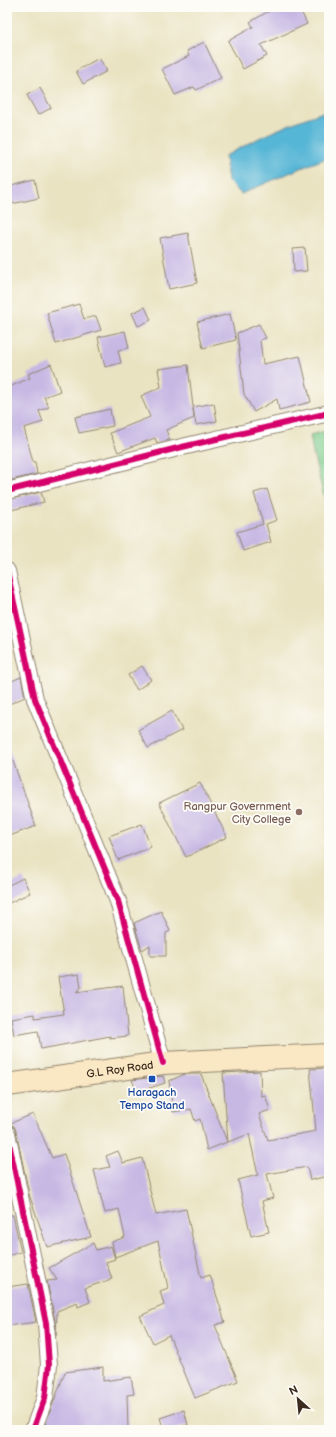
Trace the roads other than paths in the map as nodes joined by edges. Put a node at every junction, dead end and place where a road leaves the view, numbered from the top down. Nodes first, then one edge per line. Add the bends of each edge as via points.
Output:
1 (329, 413) edge
2 (7, 491) edge
3 (7, 571) edge
4 (329, 1055) edge
5 (163, 1063) junction
6 (7, 1085) edge
7 (7, 1133) edge
8 (33, 1430) edge

1 - 2 street via 182,446
3 - 5 street via 35,699 118,901
4 - 5 main road, G.L Roy Road
5 - 6 main road, G.L Roy Road
7 - 8 street via 46,1323 49,1365 45,1398

